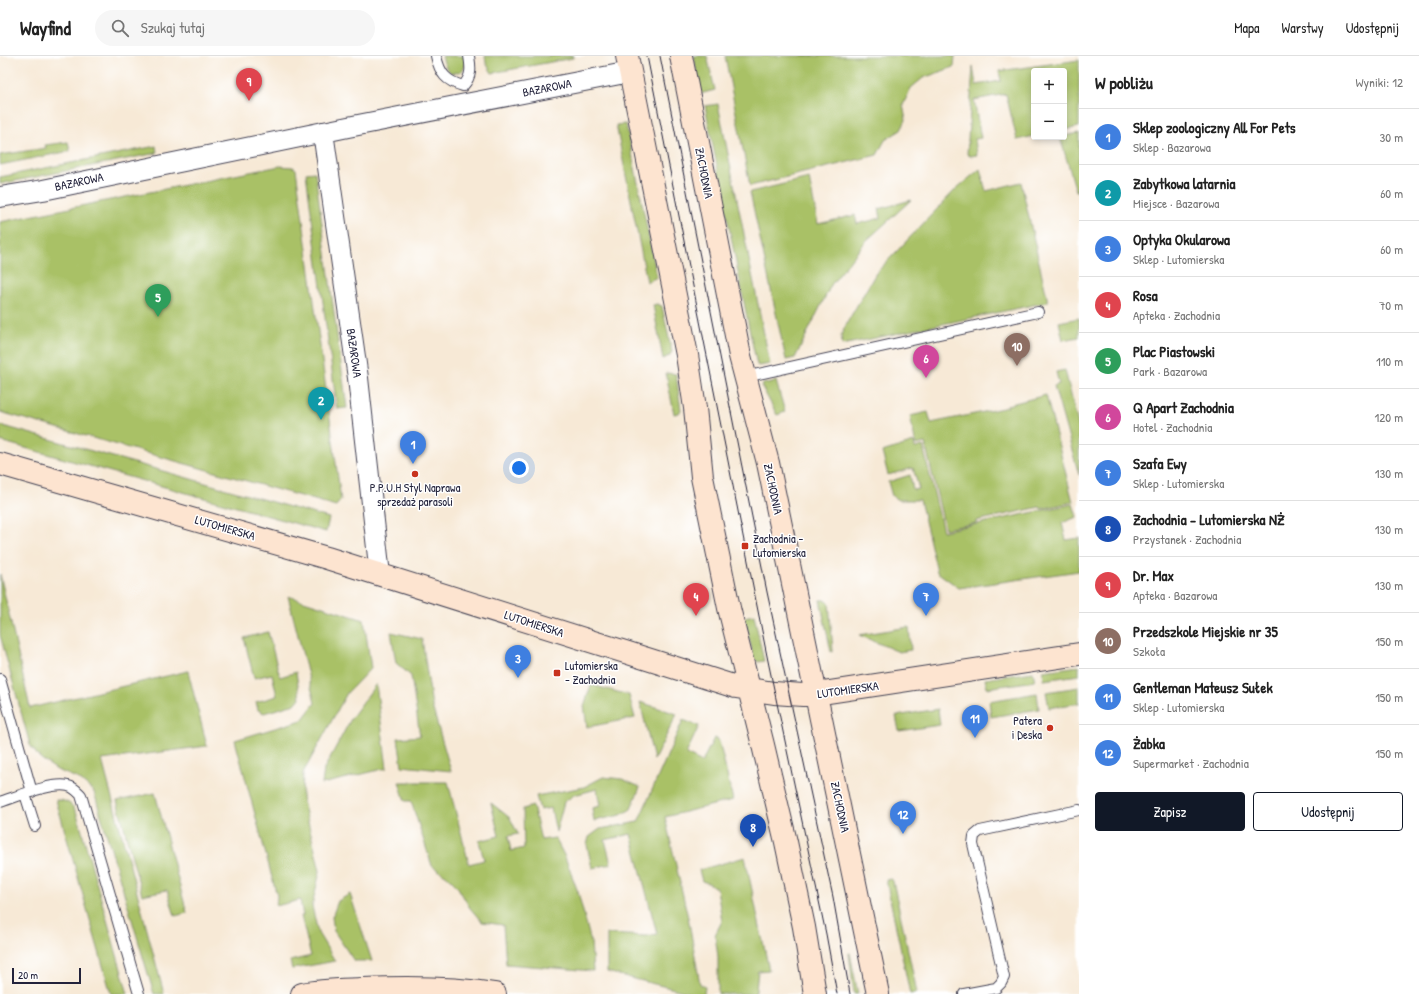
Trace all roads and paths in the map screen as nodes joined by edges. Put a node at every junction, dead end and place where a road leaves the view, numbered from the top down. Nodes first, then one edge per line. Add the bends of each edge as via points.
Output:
1 (436, 56) edge
2 (469, 56) edge
3 (681, 56) edge
4 (628, 64) edge
5 (465, 94) junction
6 (323, 132) junction
7 (0, 197) edge
8 (1038, 312) dead end
9 (746, 377) junction
10 (0, 464) edge
11 (380, 575) junction
12 (1079, 654) edge
13 (0, 679) edge
14 (749, 690) junction
15 (816, 694) junction
16 (28, 793) junction
17 (0, 802) edge
18 (1079, 810) edge
19 (35, 826) dead end
20 (811, 972) junction
21 (139, 994) edge
22 (302, 994) edge
23 (494, 994) edge
24 (800, 994) edge
25 (815, 994) edge
26 (878, 994) edge
27 (964, 994) edge

1 - 5 lane via 444,77
2 - 5 lane via 471,71
3 - 9 main road, ZACHODNIA
4 - 5 street, BAZAROWA
4 - 14 main road via 687,354 702,477
5 - 6 street, BAZAROWA
6 - 7 street, BAZAROWA
6 - 11 street, BAZAROWA via 358,378
8 - 9 lane
9 - 15 main road, ZACHODNIA via 768,463
10 - 11 main road, LUTOMIERSKA
11 - 14 main road, LUTOMIERSKA
12 - 15 main road, LUTOMIERSKA
13 - 16 lane
14 - 15 main road, LUTOMIERSKA
14 - 20 main road via 786,842
15 - 26 main road, ZACHODNIA
16 - 17 lane
16 - 19 lane
16 - 21 lane via 58,785 69,786 81,795
18 - 27 lane via 980,831 974,836 973,844 1004,977 996,988
20 - 24 main road
20 - 25 main road
22 - 23 main road via 397,988

